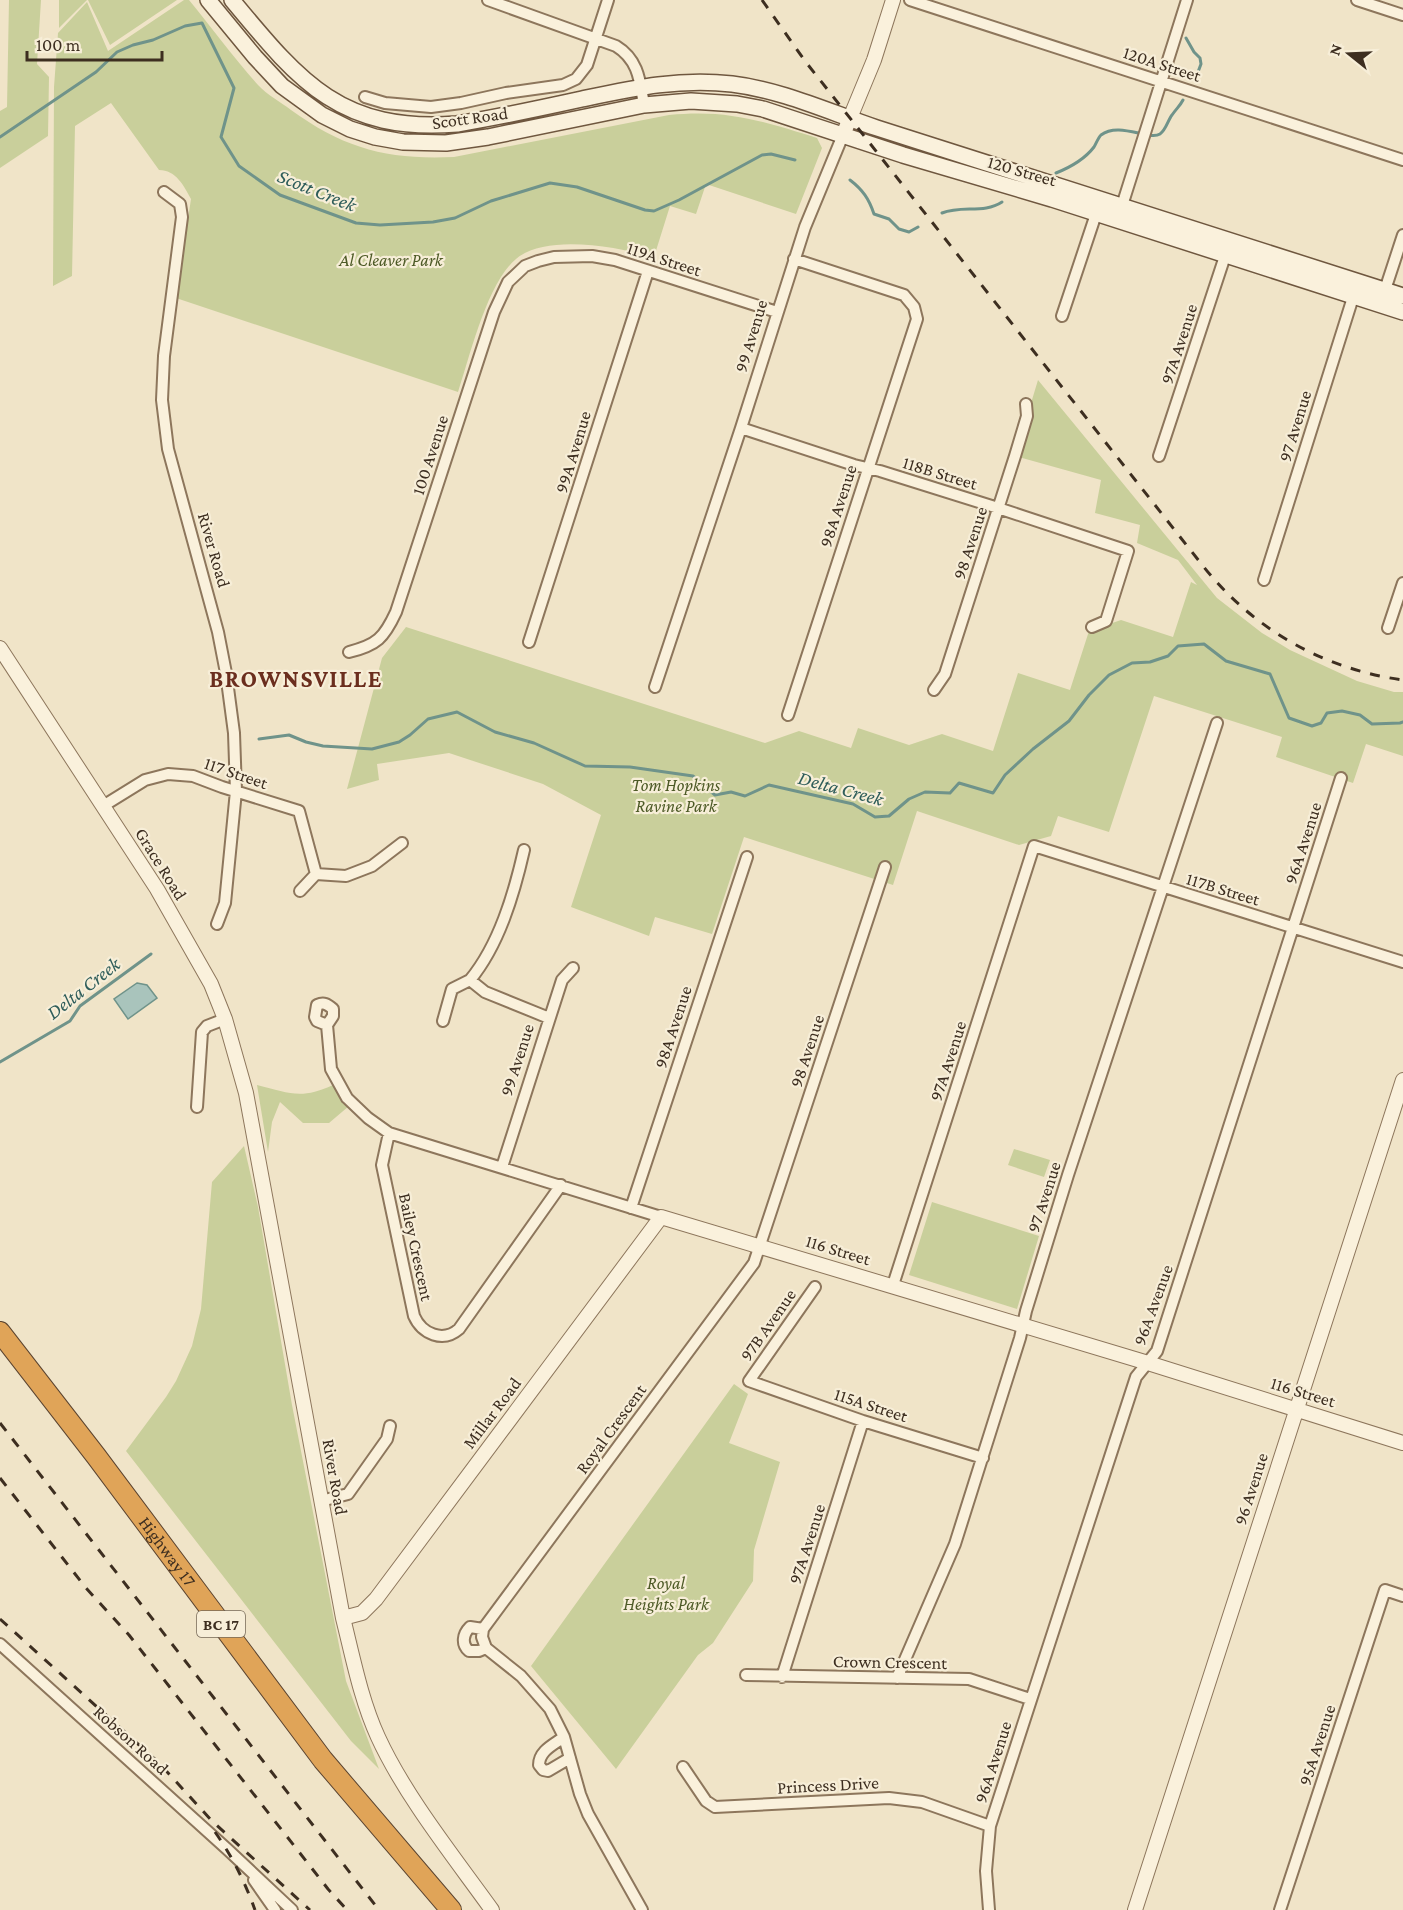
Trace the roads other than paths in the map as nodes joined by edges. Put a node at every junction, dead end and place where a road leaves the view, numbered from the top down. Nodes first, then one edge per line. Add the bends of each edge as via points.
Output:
1 (208, 0) edge
2 (232, 0) edge
3 (488, 0) edge
4 (608, 0) edge
5 (893, 0) edge
6 (910, 0) edge
7 (1187, 0) edge
8 (1357, 0) edge
9 (1403, 15) edge
10 (596, 39) junction
11 (1161, 81) junction
12 (641, 86) junction
13 (365, 97) dead end
14 (644, 105) junction
15 (850, 119) junction
16 (843, 135) junction
17 (1403, 160) edge
18 (164, 192) dead end
19 (1096, 214) junction
20 (1119, 214) junction
21 (1403, 236) edge
22 (1228, 248) junction
23 (794, 259) junction
24 (538, 261) joint
25 (648, 270) junction
26 (1356, 289) junction
27 (1385, 290) junction
28 (1403, 296) edge
29 (777, 312) junction
30 (1403, 312) edge
31 (1062, 316) dead end
32 (1026, 404) dead end
33 (741, 428) junction
34 (1159, 456) dead end
35 (868, 468) junction
36 (998, 508) junction
37 (1264, 580) dead end
38 (1403, 583) edge
39 (1092, 627) dead end
40 (1389, 628) dead end
41 (529, 642) dead end
42 (0, 648) edge
43 (349, 652) dead end
44 (655, 687) dead end
45 (934, 690) dead end
46 (788, 715) dead end
47 (1217, 723) dead end
48 (1341, 778) dead end
49 (236, 792) junction
50 (103, 806) junction
51 (402, 843) dead end
52 (1034, 846) joint
53 (524, 850) dead end
54 (747, 857) dead end
55 (885, 867) dead end
56 (316, 874) junction
57 (1162, 887) junction
58 (300, 891) dead end
59 (217, 924) dead end
60 (1293, 927) junction
61 (1403, 962) edge
62 (573, 968) dead end
63 (470, 980) junction
64 (549, 1018) junction
65 (225, 1019) junction
66 (443, 1022) dead end
67 (327, 1025) dead end
68 (1403, 1080) edge
69 (197, 1107) dead end
70 (389, 1133) junction
71 (501, 1167) junction
72 (561, 1185) junction
73 (631, 1208) junction
74 (661, 1217) junction
75 (760, 1246) junction
76 (893, 1285) junction
77 (814, 1287) dead end
78 (1023, 1326) junction
79 (0, 1332) edge
80 (0, 1351) edge
81 (1148, 1363) junction
82 (749, 1381) joint
83 (1296, 1409) junction
84 (863, 1421) junction
85 (390, 1426) dead end
86 (1403, 1443) edge
87 (983, 1458) junction
88 (321, 1501) junction
89 (1403, 1596) edge
90 (343, 1618) junction
91 (483, 1629) junction
92 (0, 1644) edge
93 (486, 1648) junction
94 (746, 1675) dead end
95 (782, 1677) junction
96 (897, 1678) junction
97 (1030, 1699) junction
98 (564, 1737) junction
99 (570, 1758) junction
100 (683, 1767) dead end
101 (990, 1826) junction
102 (240, 1860) junction
103 (275, 1910) edge
104 (292, 1910) edge
105 (434, 1910) edge
106 (451, 1910) edge
107 (492, 1910) edge
108 (642, 1910) edge
109 (989, 1910) edge
110 (1135, 1910) edge
111 (1280, 1910) edge

1 - 14 main road, Scott Road via 271,75 294,95 337,124 389,140 458,142
2 - 12 main road, Scott Road via 285,63 319,92 338,104 393,123 457,124
3 - 10 street
4 - 10 street
5 - 15 street, 99 Avenue
6 - 11 street, 120A Street
7 - 11 street
8 - 9 street
10 - 12 street via 630,56
10 - 13 street, Scott Road via 582,73 563,85 431,107
11 - 17 street, 120A Street
11 - 20 street
12 - 14 street
12 - 15 main road, 120 Street via 689,82 734,85 779,95
14 - 16 main road, 120 Street via 691,100 737,104
15 - 16 street, 99 Avenue
15 - 20 main road, 120 Street
16 - 19 main road, 120 Street
16 - 23 street, 99 Avenue
18 - 49 street, River Road via 180,204 182,217 164,356 165,431 218,632 234,733
19 - 20 main road, 120 Street
19 - 31 street
20 - 22 main road, 120 Street
21 - 27 street
22 - 26 main road, 120 Street
22 - 34 street, 97A Avenue
23 - 29 street, 99 Avenue
23 - 35 street, 98A Avenue via 894,291 908,298 914,307 917,319
24 - 25 street, 119A Street via 598,256
24 - 43 street, 100 Avenue via 513,276 497,303 391,623 376,643
25 - 29 street, 119A Street
25 - 41 street, 99A Avenue
26 - 27 main road, 120 Street
26 - 30 main road, 120 Street
26 - 37 street, 97 Avenue
27 - 28 main road, 120 Street
29 - 33 street, 99 Avenue
32 - 36 street, 98 Avenue via 1027,416
33 - 35 street, 118B Street
33 - 44 street, 99 Avenue
35 - 36 street, 118B Street
35 - 46 street, 98A Avenue
36 - 39 street, 118B Street via 1128,551 1106,621
36 - 45 street, 98 Avenue via 945,674
38 - 40 street
42 - 50 street, Grace Road
47 - 57 street, 97 Avenue
48 - 60 street, 96A Avenue
49 - 50 street, 117 Street via 193,776 168,774 145,780
49 - 56 street, 117 Street via 299,811
49 - 59 street, River Road via 225,903
50 - 65 street, Grace Road via 157,889 211,984
51 - 56 street via 372,866 346,876
52 - 57 street, 117B Street
52 - 76 street, 97A Avenue
53 - 63 street via 496,939
54 - 73 street, 98A Avenue
55 - 75 street, 98 Avenue
56 - 58 street
57 - 60 street, 117B Street
57 - 78 street, 97 Avenue
60 - 61 street, 117B Street
60 - 81 street, 96A Avenue via 1157,1351
62 - 64 street, 99 Avenue via 562,980
63 - 64 street via 485,992
63 - 66 street via 452,988
64 - 71 street, 99 Avenue
65 - 69 street via 202,1032
65 - 88 street, River Road via 248,1105
67 - 70 street, 116 Street via 331,1069 347,1098
68 - 83 street, 96 Avenue
70 - 71 street, 116 Street
70 - 72 street, Bailey Crescent via 382,1165 414,1316 422,1328 440,1337 459,1329
71 - 72 street, 116 Street
72 - 73 street, 116 Street
73 - 74 street, 116 Street
74 - 75 street, 116 Street
74 - 90 street, Millar Road via 376,1599 362,1613
75 - 76 street, 116 Street
75 - 91 street, Royal Crescent via 753,1263
76 - 78 street, 116 Street
77 - 82 street, 97B Avenue
78 - 81 street, 116 Street
78 - 87 street, 97 Avenue
79 - 106 highway, Highway 17 / BC 17 via 323,1760
80 - 105 highway, Highway 17 / BC 17 via 299,1748
81 - 83 street, 116 Street
81 - 97 street, 96A Avenue via 1136,1377
82 - 84 street, 115A Street
83 - 86 street, 116 Street
83 - 110 street, 96 Avenue
84 - 87 street, 115A Street
84 - 95 street, 97A Avenue
85 - 88 street via 387,1439 348,1494
87 - 96 street, 97 Avenue via 955,1544
88 - 90 street, River Road
89 - 111 street, 95A Avenue via 1385,1590
90 - 107 street, River Road via 372,1723 386,1752
91 - 93 street
91 - 93 street, Royal Crescent via 470,1627 464,1644 469,1651
92 - 102 street, Robson Road
93 - 98 street, Royal Crescent via 527,1682 550,1709
94 - 95 street, Crown Crescent
95 - 96 street, Crown Crescent
96 - 97 street, Crown Crescent via 969,1679
97 - 101 street, 96A Avenue
98 - 99 street, Royal Crescent
98 - 99 street via 543,1753 539,1766 548,1771
99 - 108 street, Royal Crescent via 588,1814
100 - 101 street, Princess Drive via 706,1801 716,1808 889,1798 922,1802
101 - 109 street, 96A Avenue via 986,1871
102 - 103 street, Robson Road
102 - 104 street, Robson Road

